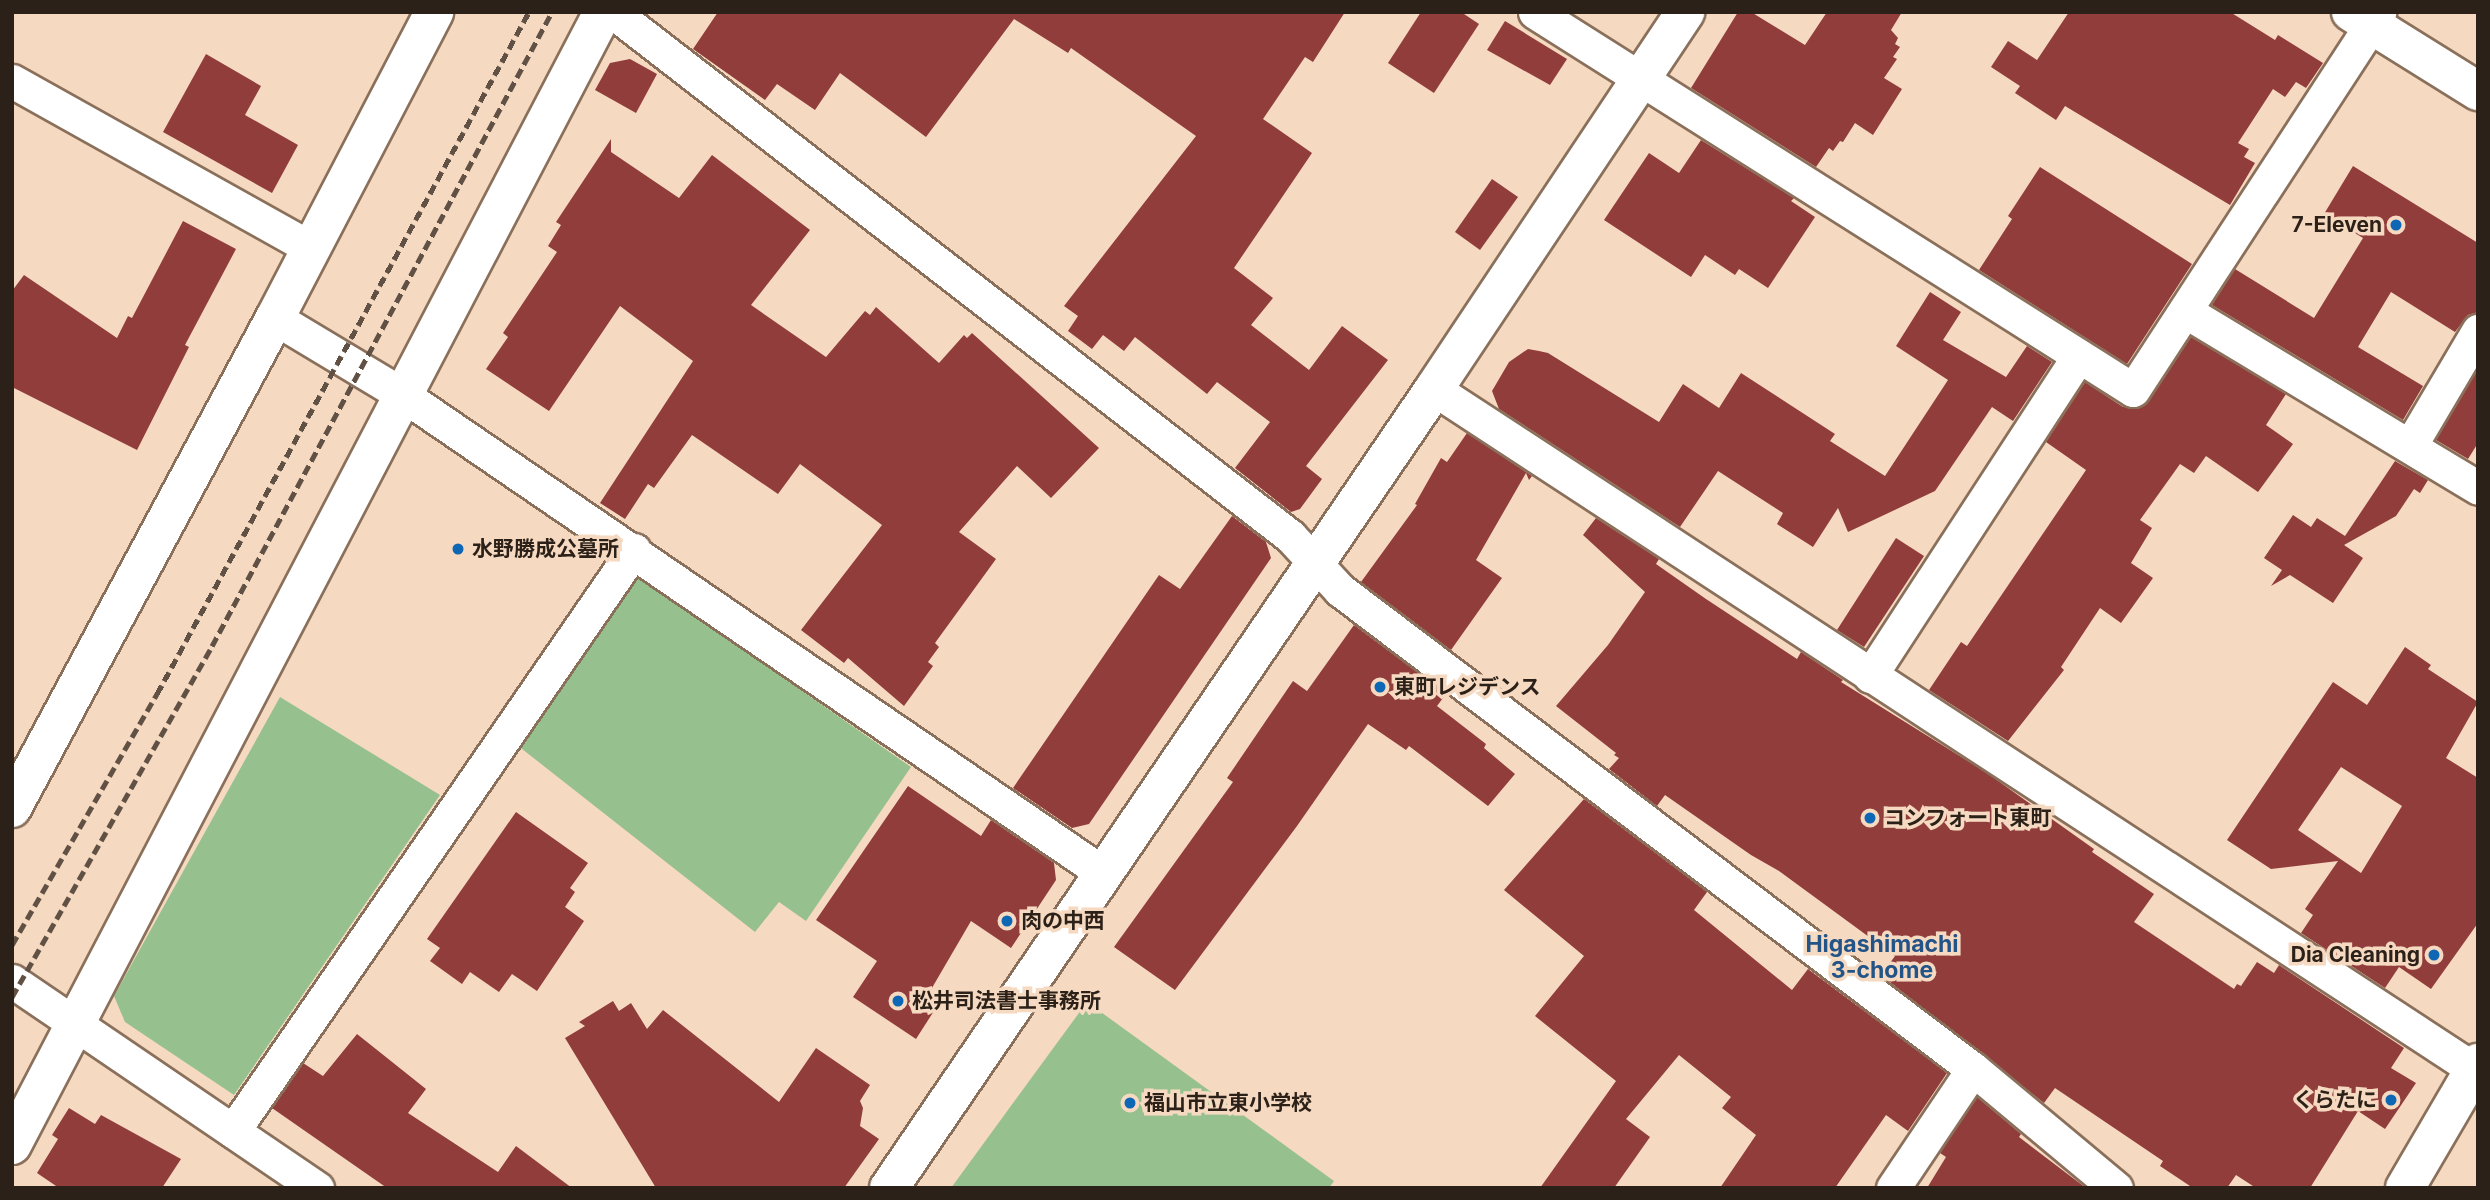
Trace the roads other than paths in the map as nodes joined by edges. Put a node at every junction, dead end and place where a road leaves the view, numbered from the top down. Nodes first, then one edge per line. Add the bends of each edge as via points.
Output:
1 (435, 12) edge
2 (603, 12) edge
3 (613, 12) edge
4 (1535, 12) edge
5 (1685, 12) edge
6 (2367, 17) edge
7 (1642, 80) junction
8 (12, 81) edge
9 (2478, 91) edge
10 (312, 248) junction
11 (2185, 311) junction
12 (275, 318) junction
13 (2478, 331) edge
14 (2079, 356) junction
15 (1434, 389) junction
16 (403, 395) junction
17 (2410, 446) junction
18 (2478, 488) edge
19 (634, 550) junction
20 (1314, 561) junction
21 (1870, 676) junction
22 (12, 808) edge
23 (1103, 873) junction
24 (12, 981) edge
25 (77, 1025) junction
26 (2477, 1068) edge
27 (1973, 1069) junction
28 (233, 1131) junction
29 (12, 1145) edge
30 (317, 1188) edge
31 (888, 1188) edge
32 (1893, 1188) edge
33 (2116, 1188) edge
34 (2406, 1188) edge

1 - 10 street
2 - 16 street
3 - 20 street via 1290,536
4 - 7 street
5 - 7 street
6 - 9 street
6 - 11 street
7 - 14 street
7 - 15 street
8 - 10 street
10 - 12 street
11 - 14 street via 2133,390
11 - 17 street
12 - 16 street
12 - 22 street
13 - 17 street
14 - 21 street
15 - 20 street
15 - 21 street
16 - 19 street
16 - 25 street
17 - 18 street
19 - 23 street
19 - 28 street
20 - 23 street
20 - 27 street via 1340,590
21 - 26 street
23 - 31 street
24 - 25 street
25 - 28 street
25 - 29 street
26 - 34 street
27 - 32 street
27 - 33 street
28 - 30 street

